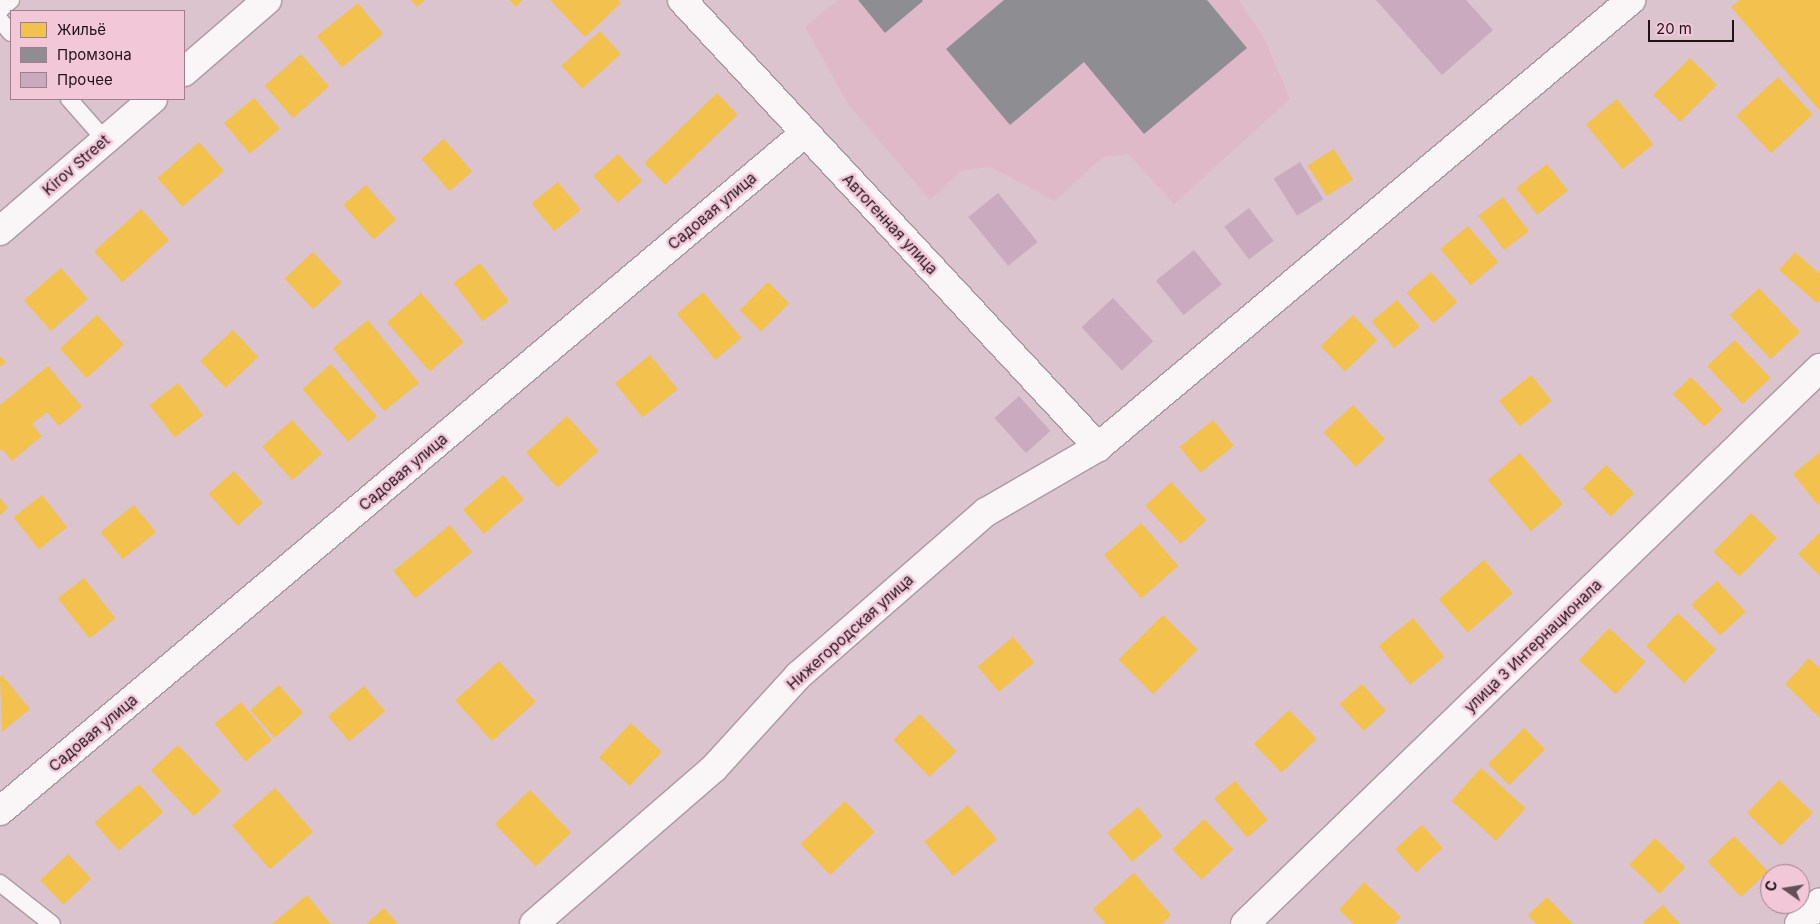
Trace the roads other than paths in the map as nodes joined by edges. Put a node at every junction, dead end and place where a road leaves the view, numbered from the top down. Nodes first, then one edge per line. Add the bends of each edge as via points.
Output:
1 (11, 0) edge
2 (267, 0) edge
3 (682, 0) edge
4 (1631, 0) edge
5 (0, 10) edge
6 (0, 20) edge
7 (10, 32) edge
8 (185, 71) edge
9 (70, 100) edge
10 (151, 100) edge
11 (805, 133) junction
12 (105, 140) junction
13 (0, 230) edge
14 (1820, 368) edge
15 (1098, 447) junction
16 (0, 811) edge
17 (0, 883) edge
18 (1820, 902) edge
19 (52, 924) edge
20 (534, 924) edge
21 (1245, 924) edge
22 (1799, 924) edge

1 - 5 lane
2 - 8 street
3 - 11 street, Автогенная улица
4 - 15 street, Нижегородская улица
6 - 7 lane
9 - 12 lane
10 - 12 street, Kirov Street
11 - 15 street, Автогенная улица
11 - 16 street, Садовая улица
12 - 13 street, Kirov Street
14 - 21 street, улица 3 Интернационала
15 - 20 street, Нижегородская улица via 986,512 799,675 714,768
17 - 19 lane
18 - 22 street

